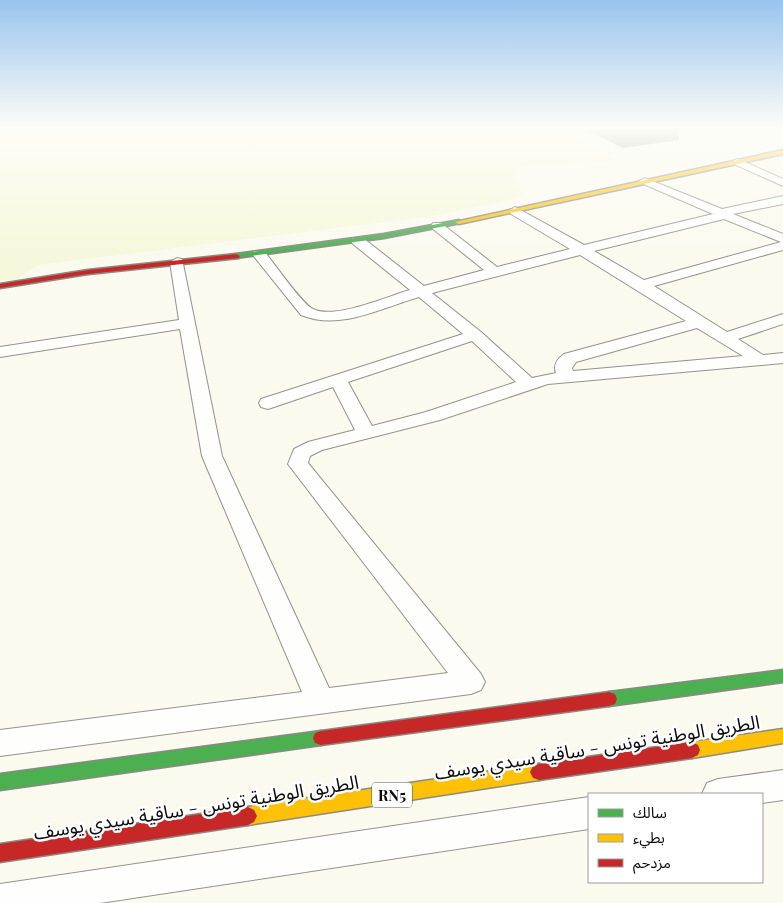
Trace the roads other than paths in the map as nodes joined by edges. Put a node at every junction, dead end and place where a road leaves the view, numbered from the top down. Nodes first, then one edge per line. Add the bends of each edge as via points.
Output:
1 (693, 171) edge
2 (758, 171) edge
3 (645, 181) junction
4 (783, 183) edge
5 (783, 200) edge
6 (515, 211) junction
7 (721, 214) junction
8 (437, 226) junction
9 (783, 239) edge
10 (358, 240) junction
11 (783, 246) edge
12 (582, 250) junction
13 (259, 254) junction
14 (177, 262) junction
15 (495, 272) junction
16 (642, 285) junction
17 (0, 286) edge
18 (421, 292) junction
19 (783, 319) edge
20 (699, 322) junction
21 (188, 323) junction
22 (476, 335) junction
23 (725, 338) junction
24 (0, 352) edge
25 (783, 358) edge
26 (760, 360) junction
27 (566, 376) junction
28 (338, 380) junction
29 (528, 384) junction
30 (268, 403) dead end
31 (366, 433) junction
32 (783, 676) edge
33 (322, 702) junction
34 (783, 736) edge
35 (0, 743) edge
36 (0, 782) edge
37 (783, 784) edge
38 (724, 793) edge
39 (588, 813) edge
40 (0, 854) edge
41 (0, 901) edge

1 - 3 main road
2 - 4 street
3 - 6 main road
3 - 7 street
5 - 7 street
6 - 8 main road
6 - 12 street
7 - 9 street
7 - 12 street
8 - 10 main road
8 - 15 street
10 - 13 main road
10 - 18 street
11 - 16 street
12 - 15 street
12 - 16 street
13 - 14 main road
13 - 18 street via 306,312 319,317 328,318
14 - 17 main road
14 - 21 street
15 - 18 street
16 - 20 street
18 - 22 street
19 - 23 street
20 - 23 street
20 - 27 street via 570,358 565,361
21 - 24 street
21 - 33 street via 212,456
22 - 28 street
22 - 29 street
23 - 26 street
25 - 26 street
26 - 27 street
27 - 29 street
28 - 30 street
28 - 31 street
29 - 31 street via 456,409
31 - 33 street via 307,448 301,453 298,464 470,682
32 - 36 main road
33 - 35 street
34 - 40 main road, الطريق الوطنية تونس - ساقية سيدي يوسف / RN5
37 - 38 street
39 - 41 street

